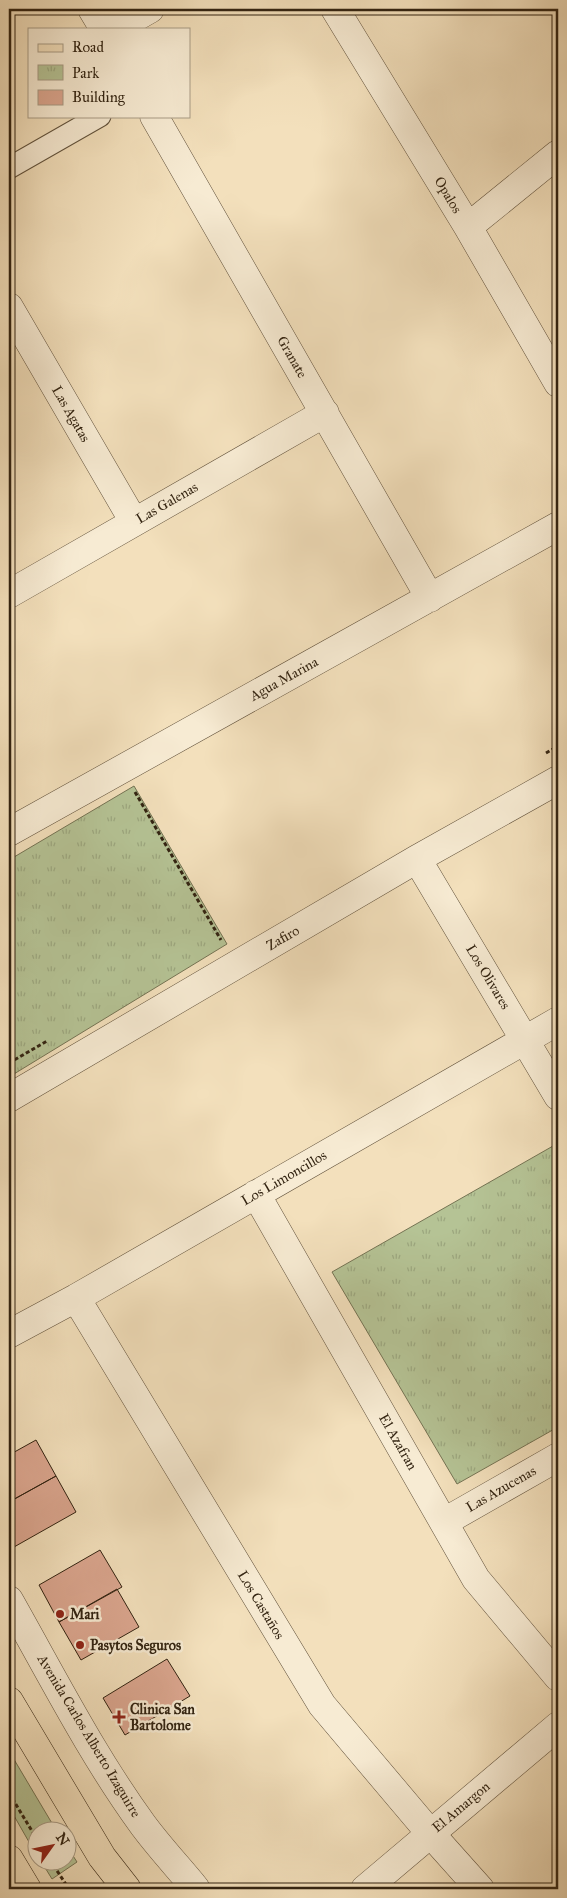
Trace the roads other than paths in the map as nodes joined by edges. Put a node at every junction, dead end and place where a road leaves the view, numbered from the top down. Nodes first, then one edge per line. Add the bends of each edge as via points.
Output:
1 (92, 9) edge
2 (150, 9) edge
3 (335, 9) edge
4 (103, 28) edge
5 (117, 28) edge
6 (96, 118) edge
7 (155, 118) edge
8 (558, 154) edge
9 (9, 168) edge
10 (468, 227) junction
11 (9, 307) edge
12 (558, 383) edge
13 (325, 413) junction
14 (134, 522) junction
15 (558, 526) edge
16 (9, 594) edge
17 (430, 598) junction
18 (558, 780) edge
19 (9, 832) edge
20 (417, 859) junction
21 (558, 1021) edge
22 (525, 1039) junction
23 (558, 1096) edge
24 (9, 1098) edge
25 (256, 1194) junction
26 (76, 1298) junction
27 (9, 1334) edge
28 (558, 1457) edge
29 (444, 1522) junction
30 (9, 1600) edge
31 (558, 1677) edge
32 (9, 1702) edge
33 (558, 1726) edge
34 (430, 1834) junction
35 (9, 1859) edge
36 (123, 1888) edge
37 (27, 1889) edge
38 (196, 1889) edge
39 (366, 1889) edge
40 (480, 1889) edge

1 - 4 street
2 - 5 street
3 - 10 street, Opalos
6 - 9 street
7 - 13 street, Granate
8 - 10 street
10 - 12 street, Opalos
11 - 14 street, Las Agatas
13 - 14 street, Las Galenas
13 - 17 street, Granate
14 - 16 street, Las Galenas
15 - 17 street, Agua Marina
17 - 19 street, Agua Marina
18 - 20 street, Zafiro
20 - 22 street, Los Olivares
20 - 24 street, Zafiro
21 - 22 street, Los Limoncillos
22 - 23 street, Los Olivares
22 - 25 street, Los Limoncillos
25 - 26 street, Los Limoncillos
25 - 29 street, El Azafran
26 - 27 street, Los Limoncillos
26 - 34 street, Los Castaños via 322,1705
28 - 29 street, Las Azucenas
29 - 31 street, El Azafran via 476,1579
30 - 38 street, Avenida Carlos Alberto Izaguirre via 97,1755 142,1824
32 - 36 main road
33 - 34 street, El Amargon
34 - 39 street, El Amargon
34 - 40 street, Los Castaños
35 - 37 main road

